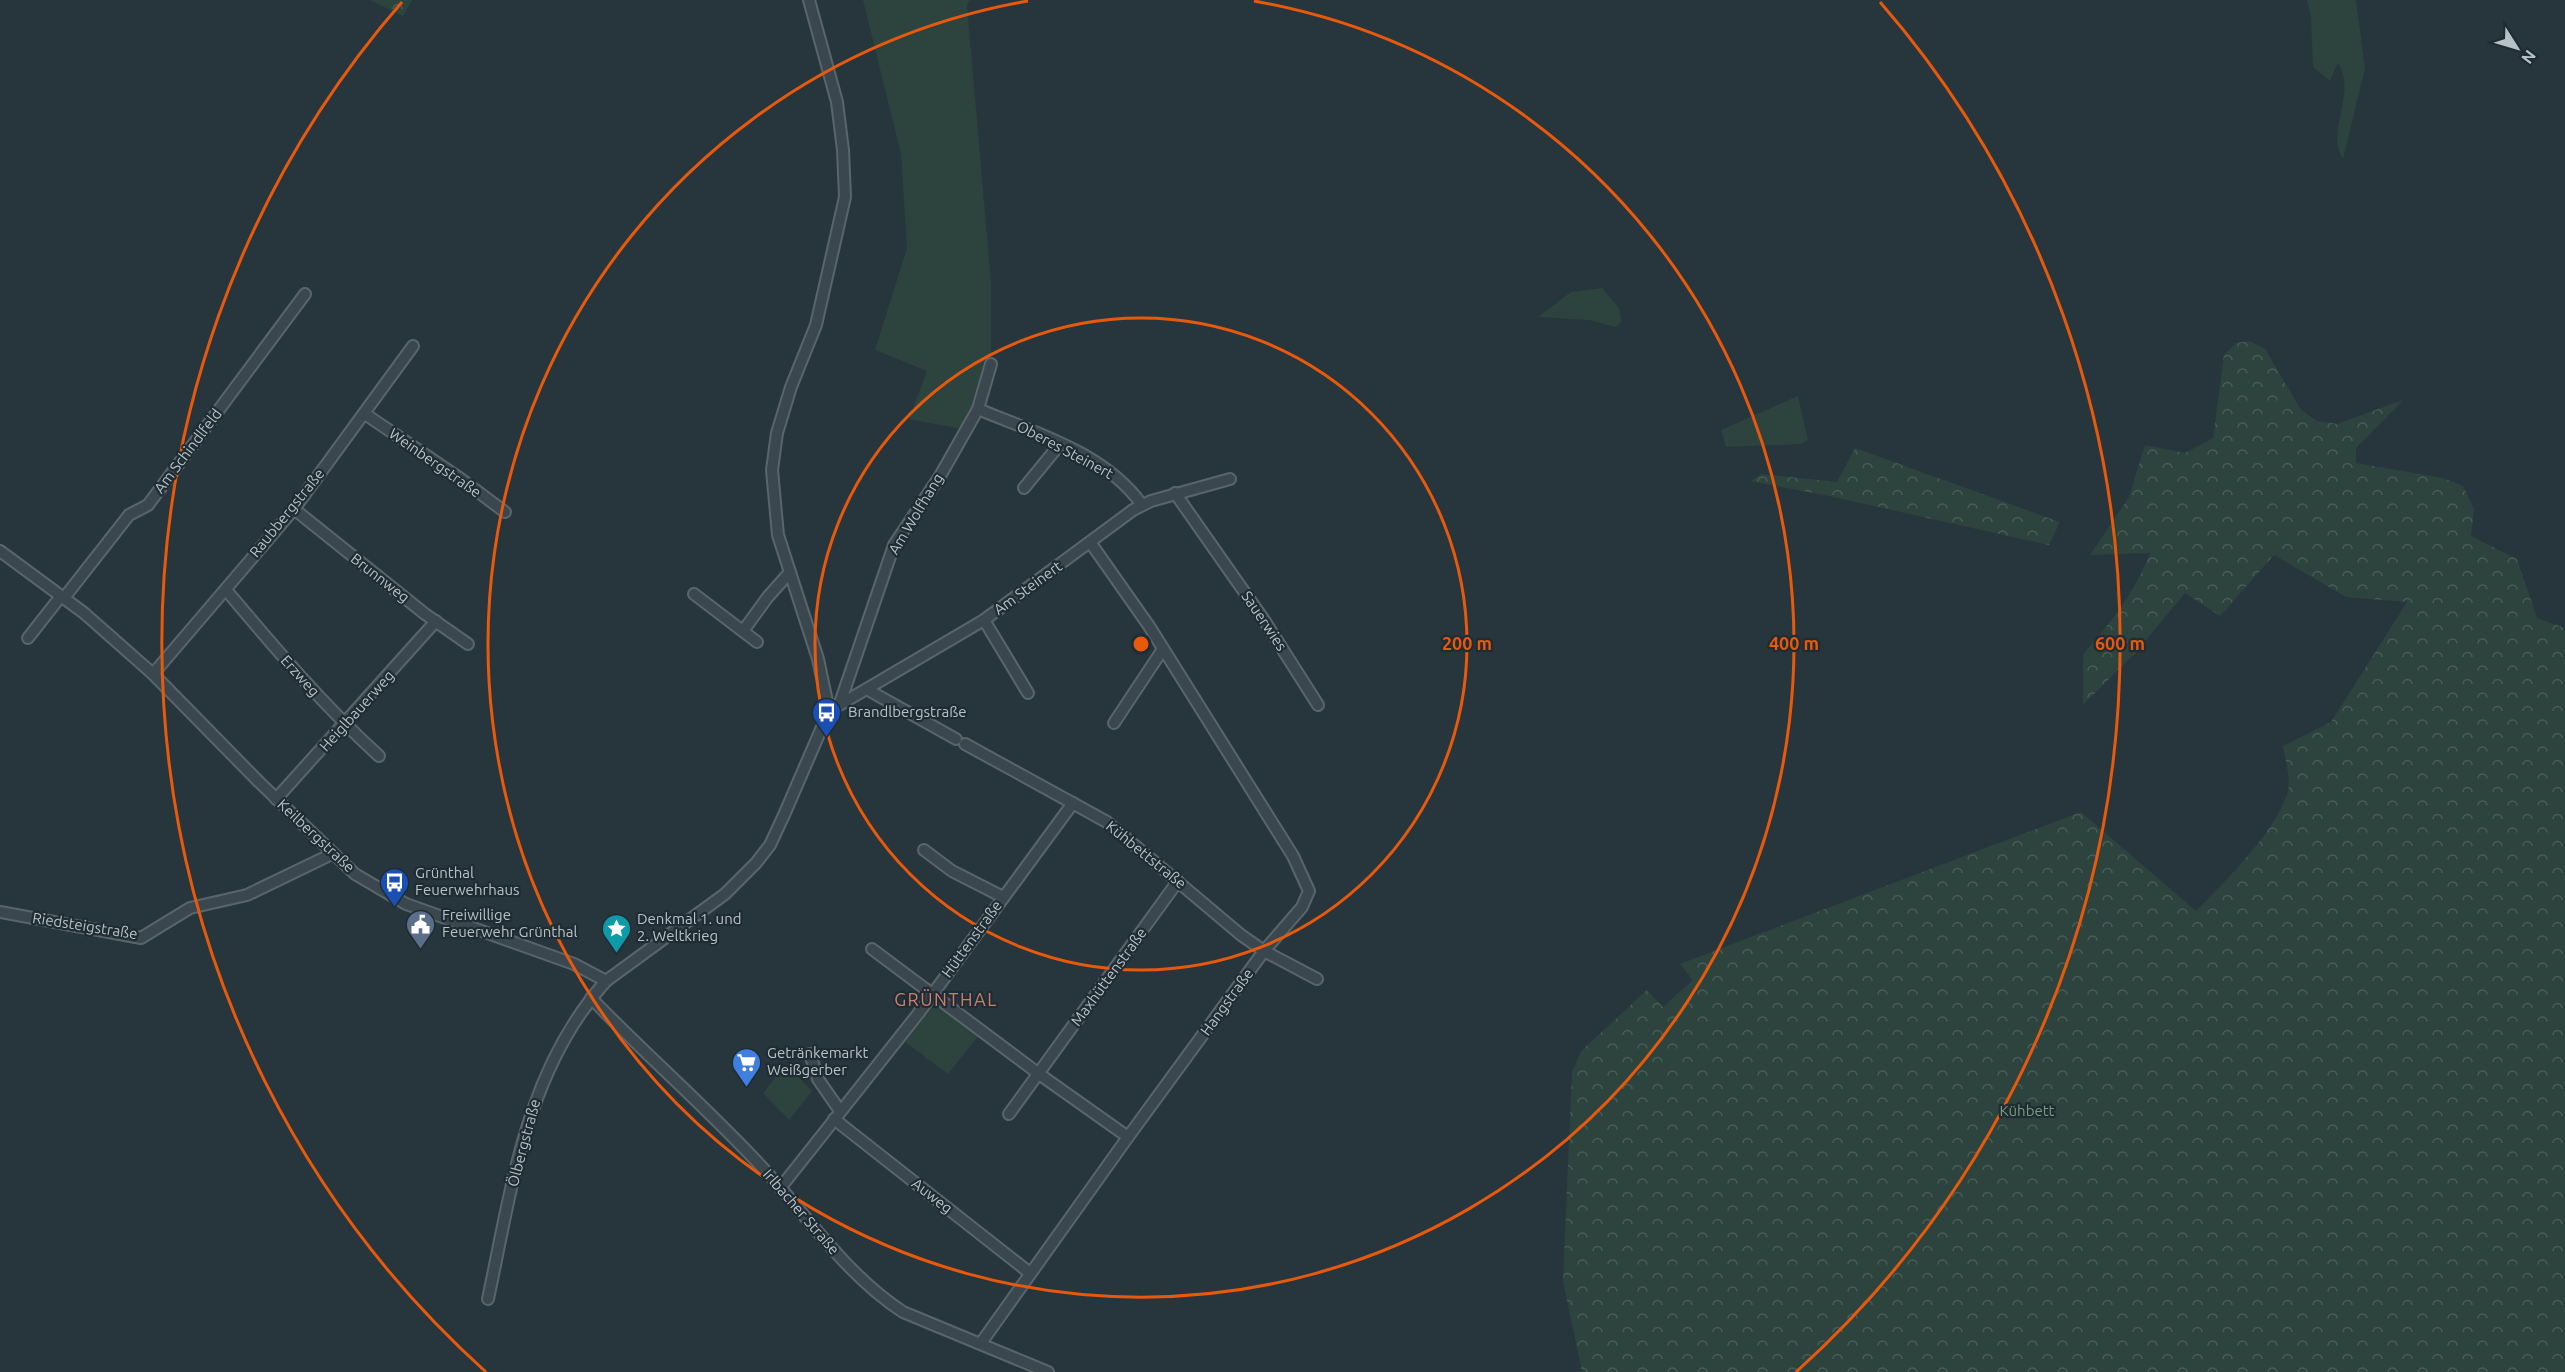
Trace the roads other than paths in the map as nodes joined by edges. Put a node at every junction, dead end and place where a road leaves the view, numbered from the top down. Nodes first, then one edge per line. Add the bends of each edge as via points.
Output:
1 (809, 0) edge
2 (305, 294) dead end
3 (413, 346) dead end
4 (991, 364) dead end
5 (978, 409) junction
6 (365, 414) junction
7 (1060, 444) junction
8 (1230, 479) dead end
9 (1024, 488) dead end
10 (1175, 493) junction
11 (1143, 505) junction
12 (294, 509) junction
13 (505, 512) dead end
14 (1090, 542) junction
15 (0, 551) edge
16 (790, 572) junction
17 (226, 590) junction
18 (694, 594) dead end
19 (62, 597) junction
20 (984, 620) junction
21 (436, 621) junction
22 (743, 631) junction
23 (28, 638) dead end
24 (757, 642) dead end
25 (468, 644) dead end
26 (1163, 649) junction
27 (153, 674) junction
28 (868, 690) junction
29 (1028, 693) dead end
30 (840, 703) junction
31 (1318, 705) dead end
32 (829, 711) junction
33 (1114, 723) dead end
34 (345, 724) junction
35 (379, 756) dead end
36 (276, 799) junction
37 (1073, 803) junction
38 (924, 850) dead end
39 (332, 854) junction
40 (1178, 881) junction
41 (1003, 897) junction
42 (0, 912) edge
43 (873, 948) dead end
44 (1264, 951) junction
45 (1317, 979) dead end
46 (606, 981) junction
47 (932, 994) junction
48 (591, 998) junction
49 (810, 1054) dead end
50 (1039, 1074) junction
51 (1009, 1114) dead end
52 (837, 1115) junction
53 (1128, 1137) junction
54 (781, 1187) junction
55 (1030, 1273) junction
56 (488, 1299) dead end
57 (981, 1343) junction
58 (1048, 1372) edge

1 - 16 street via 837,102 844,197 816,325 791,387 776,442 772,470 777,524
2 - 19 street, Am Schindlfeld via 148,505 129,515
3 - 6 street, Raubbergstraße
4 - 5 street, Am Wolfhang
5 - 7 street, Oberes Steinert via 1027,426
5 - 30 street, Am Wolfhang via 894,545
6 - 12 street, Raubbergstraße
6 - 13 street, Weinbergstraße
7 - 9 street
7 - 11 street, Oberes Steinert via 1111,472
8 - 10 street, Am Steinert
10 - 11 street, Am Steinert
10 - 31 street, Sauerwies
11 - 14 street, Am Steinert
12 - 17 street, Raubbergstraße
12 - 21 street, Brunnweg
14 - 20 street, Am Steinert
14 - 26 street, Hangstraße
15 - 19 street, Keilbergstraße
16 - 22 street
16 - 32 street via 818,658
17 - 27 street, Raubbergstraße
17 - 34 street, Erzweg
18 - 22 street
19 - 23 street
19 - 27 street, Keilbergstraße
20 - 28 street, Am Steinert
20 - 29 street
21 - 25 street, Brunnweg
21 - 34 street, Heiglbauerweg
22 - 24 street
26 - 33 street
26 - 44 street, Hangstraße via 1293,856 1309,891 1302,907
27 - 36 street, Keilbergstraße
28 - 30 street, Am Steinert
28 - 37 street, Kühbettstraße
30 - 32 street, Am Steinert
32 - 46 street via 770,845 756,863 725,894
34 - 35 street, Erzweg
34 - 36 street, Heiglbauerweg
36 - 39 street, Keilbergstraße
37 - 40 street, Kühbettstraße via 1107,822
37 - 41 street, Hüttenstraße
38 - 41 street via 952,871
39 - 42 street, Riedsteigstraße via 247,895 190,908 141,938
39 - 46 street, Keilbergstraße via 355,874 406,904 574,964
40 - 44 street, Kühbettstraße
40 - 50 street, Maxhüttenstraße
41 - 47 street, Hüttenstraße
43 - 47 street
44 - 45 street, Kühbettstraße
44 - 53 street, Hangstraße
46 - 48 street
47 - 50 street
47 - 52 street, Hüttenstraße
48 - 54 street, Irlbacher Straße via 719,1121
48 - 56 street, Ölbergstraße via 566,1033 533,1104 520,1146
49 - 52 street, Auweg
50 - 51 street, Maxhüttenstraße
50 - 53 street
52 - 54 street, Hüttenstraße
52 - 55 street, Auweg
53 - 55 street, Hangstraße
54 - 57 street, Irlbacher Straße via 851,1269 884,1299 903,1312
55 - 57 street, Hangstraße
57 - 58 street, Irlbacher Straße

